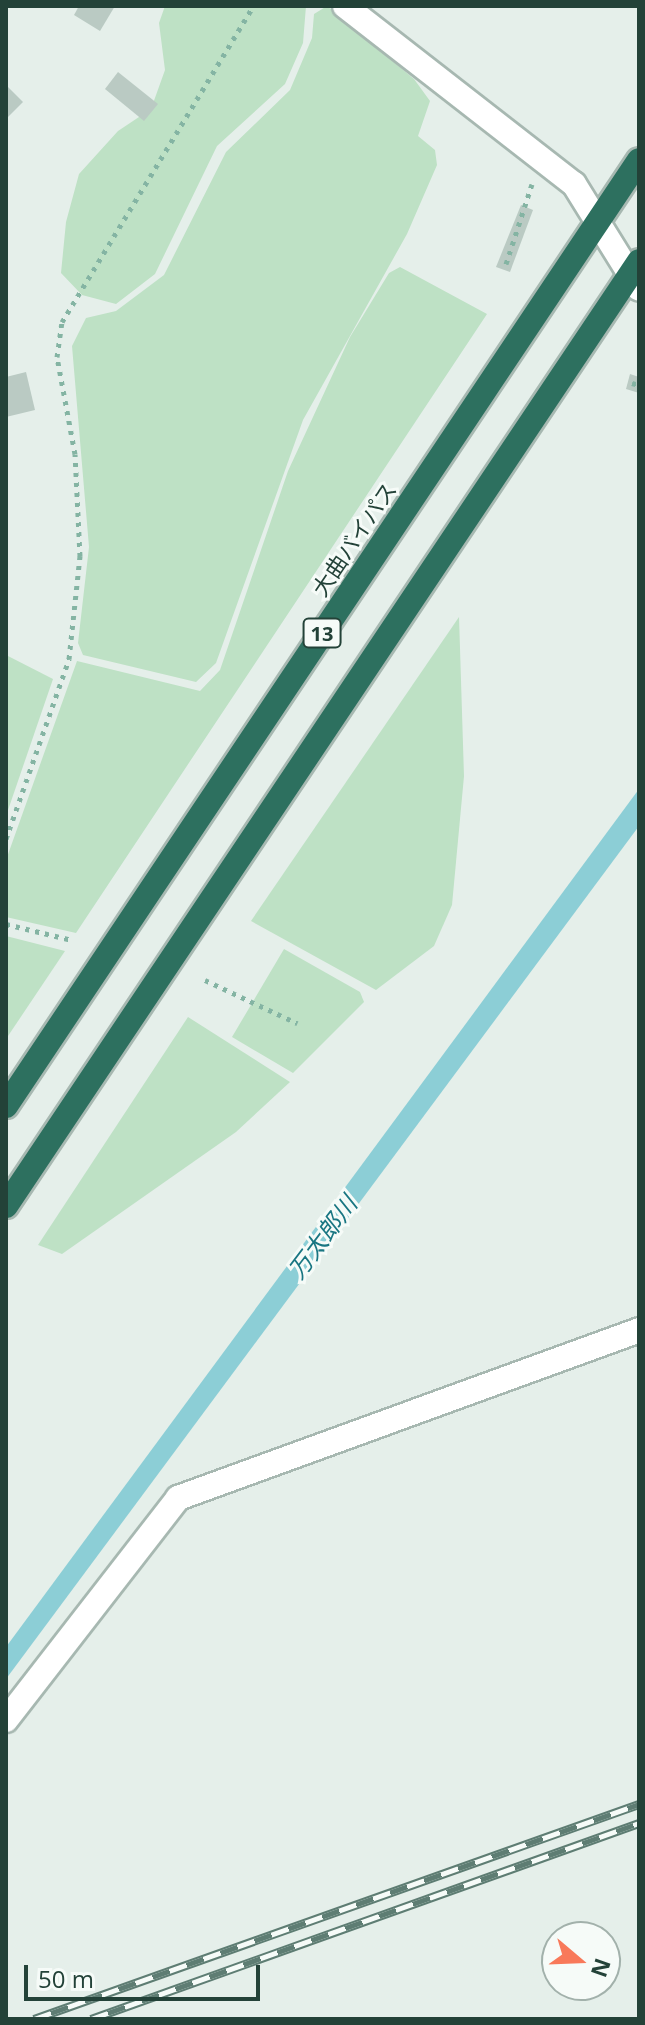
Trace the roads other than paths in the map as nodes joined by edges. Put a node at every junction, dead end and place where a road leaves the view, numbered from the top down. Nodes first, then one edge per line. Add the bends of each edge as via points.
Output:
1 (345, 6) edge
2 (639, 160) edge
3 (597, 222) junction
4 (636, 276) edge
5 (6, 1106) edge
6 (6, 1206) edge
7 (639, 1330) edge
8 (6, 1720) edge

1 - 3 street via 574,184
2 - 3 highway, 大曲バイパス / 13
3 - 4 street
3 - 5 highway, 大曲バイパス / 13
4 - 6 highway, 13
7 - 8 street via 178,1498

